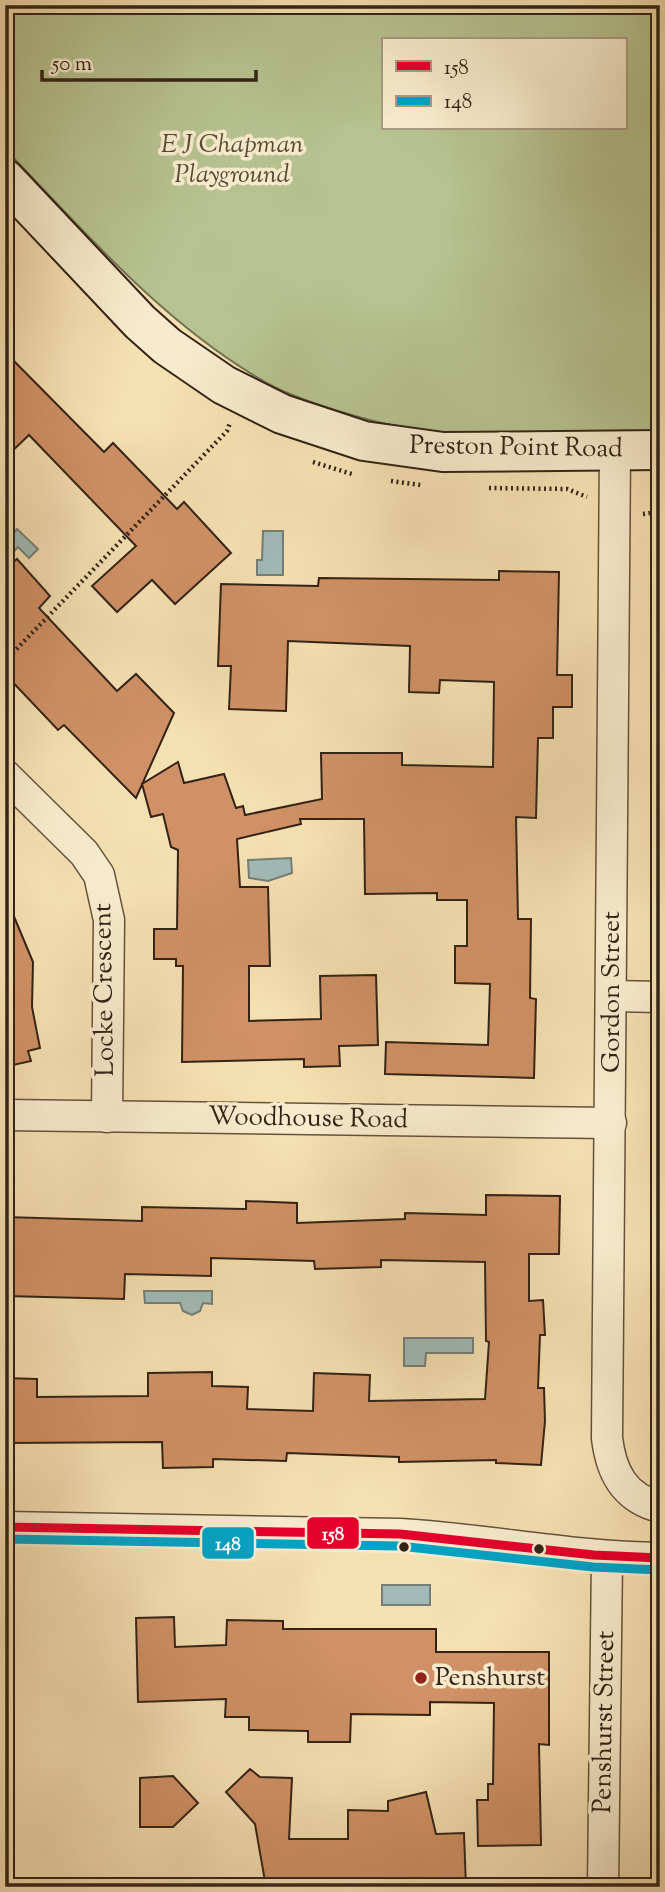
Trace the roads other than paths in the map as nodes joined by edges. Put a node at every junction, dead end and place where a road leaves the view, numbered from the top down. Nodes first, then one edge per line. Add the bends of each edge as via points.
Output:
1 (5, 178) edge
2 (5, 214) edge
3 (660, 450) edge
4 (660, 473) edge
5 (607, 476) junction
6 (5, 775) edge
7 (612, 996) junction
8 (660, 997) edge
9 (5, 1115) edge
10 (107, 1117) junction
11 (611, 1123) junction
12 (660, 1507) edge
13 (5, 1527) edge
14 (607, 1558) junction
15 (660, 1558) edge
16 (603, 1887) edge

1 - 5 main road, Preston Point Road via 140,323 225,385 282,414 364,442
2 - 5 main road, Preston Point Road via 121,330 235,423 350,460 432,474
3 - 5 main road, Preston Point Road
4 - 5 main road, Preston Point Road
5 - 7 street, Gordon Street
6 - 10 street, Locke Crescent via 84,853 99,875 109,920
7 - 8 street
7 - 11 street, Gordon Street
9 - 10 street, Woodhouse Road
10 - 11 street, Woodhouse Road
11 - 12 street, Gordon Street via 609,1458 624,1488 636,1499
13 - 14 street via 400,1534
14 - 15 street
14 - 16 street, Penshurst Street

